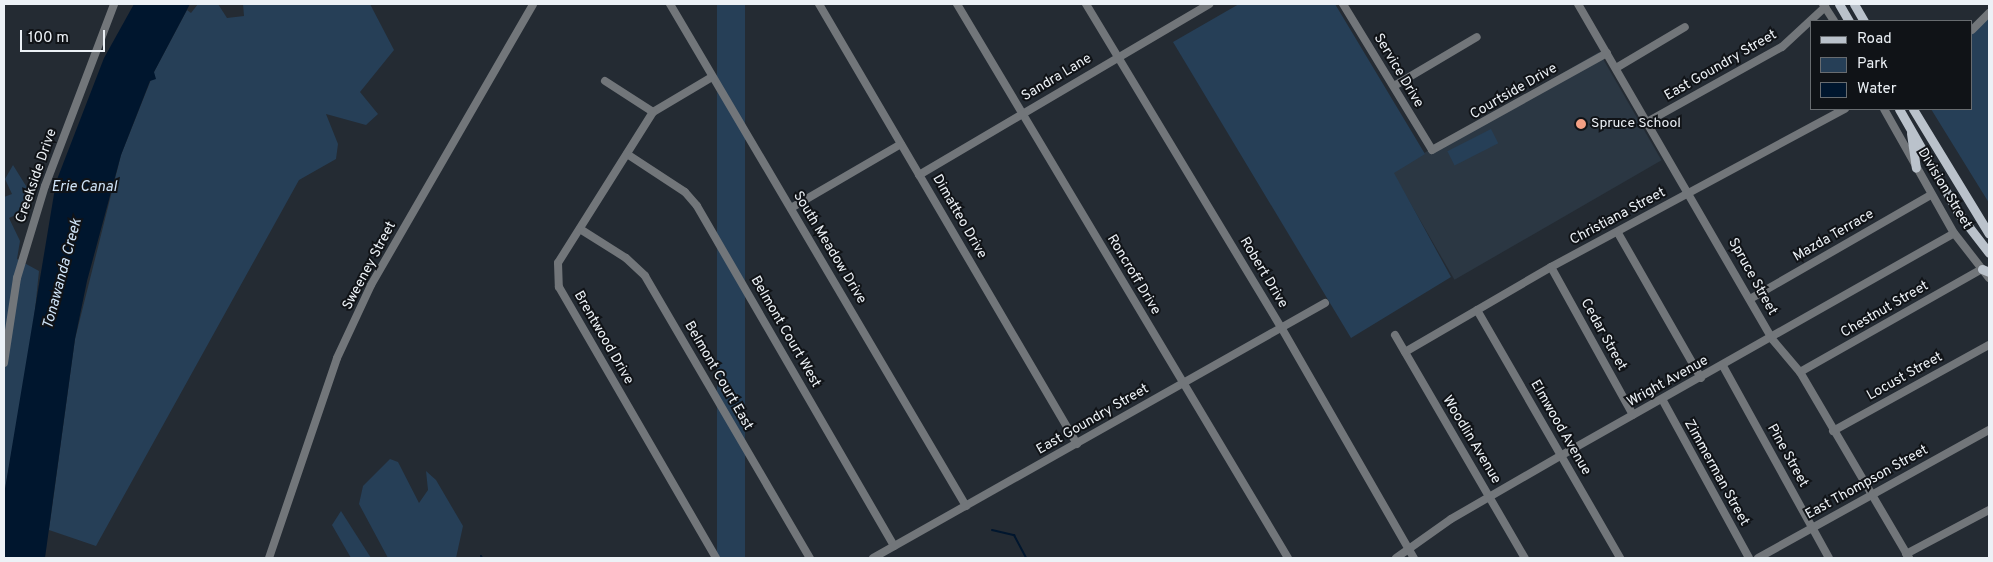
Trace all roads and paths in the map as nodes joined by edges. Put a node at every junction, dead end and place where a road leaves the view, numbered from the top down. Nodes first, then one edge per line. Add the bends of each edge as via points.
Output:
1 (114, 4) edge
2 (533, 4) edge
3 (670, 4) edge
4 (819, 4) edge
5 (957, 4) edge
6 (1086, 4) edge
7 (1209, 4) edge
8 (1343, 4) edge
9 (1578, 4) edge
10 (1839, 4) edge
11 (1854, 4) edge
12 (1824, 5) edge
13 (1989, 13) edge
14 (1833, 20) edge
15 (1849, 20) edge
16 (1863, 20) edge
17 (1685, 27) dead end
18 (1973, 29) edge
19 (1477, 37) dead end
20 (1607, 53) junction
21 (1118, 56) junction
22 (1616, 68) junction
23 (712, 77) junction
24 (605, 81) dead end
25 (1394, 86) junction
26 (1843, 110) edge
27 (1885, 110) edge
28 (1900, 110) edge
29 (1914, 110) edge
30 (653, 112) junction
31 (1022, 113) junction
32 (1647, 122) junction
33 (1910, 128) junction
34 (901, 144) junction
35 (1432, 150) joint
36 (627, 154) junction
37 (1916, 168) junction
38 (919, 175) junction
39 (1690, 193) junction
40 (1931, 195) junction
41 (791, 208) junction
42 (580, 230) junction
43 (1618, 233) junction
44 (1954, 233) junction
45 (1989, 234) edge
46 (1989, 253) edge
47 (1551, 267) junction
48 (1986, 271) edge
49 (1989, 278) edge
50 (1750, 299) junction
51 (1325, 303) dead end
52 (1477, 310) junction
53 (1281, 327) junction
54 (1395, 335) dead end
55 (1772, 338) junction
56 (1989, 345) edge
57 (1406, 352) junction
58 (4, 363) edge
59 (1723, 366) junction
60 (1800, 372) junction
61 (1701, 378) junction
62 (1182, 383) junction
63 (1662, 399) junction
64 (1633, 415) junction
65 (1989, 430) edge
66 (1833, 431) junction
67 (1077, 444) junction
68 (1562, 455) junction
69 (1871, 494) junction
70 (1491, 497) junction
71 (966, 506) junction
72 (1989, 510) edge
73 (1812, 527) junction
74 (894, 546) junction
75 (1409, 549) junction
76 (1907, 556) edge
77 (269, 558) edge
78 (716, 558) edge
79 (810, 558) edge
80 (873, 558) edge
81 (1288, 558) edge
82 (1396, 558) edge
83 (1414, 558) edge
84 (1525, 558) edge
85 (1620, 558) edge
86 (1749, 558) edge
87 (1758, 558) edge
88 (1829, 558) edge

1 - 58 street, Creekside Drive via 45,186 17,278
2 - 77 street, Sweeney Street via 371,285 337,358
3 - 23 street, South Meadow Drive
4 - 34 street, Dimatteo Drive
5 - 31 street, Roncroff Drive
6 - 21 street, Robert Drive
7 - 21 street, Sandra Lane
8 - 25 street, Service Drive
9 - 20 street, Spruce Street
10 - 15 main road
11 - 16 main road
12 - 14 street
12 - 32 street, East Goundry Street via 1782,47
13 - 18 street
17 - 22 street
19 - 25 street
20 - 22 street, Spruce Street
20 - 35 street, Courtside Drive
21 - 31 street, Sandra Lane
21 - 53 street, Robert Drive
22 - 32 street, Spruce Street
23 - 30 street, Brentwood Drive
23 - 41 street, South Meadow Drive
24 - 30 street
25 - 35 street, Service Drive
26 - 39 street, Christiana Street
27 - 37 street, Division Street
28 - 33 main road
29 - 45 main road
30 - 36 street, Brentwood Drive
31 - 38 street, Sandra Lane
31 - 62 street, Roncroff Drive
32 - 39 street, Spruce Street
33 - 37 main road
33 - 46 main road via 1959,214
34 - 38 street, Dimatteo Drive
34 - 41 street
36 - 42 street, Brentwood Drive
36 - 74 street, Belmont Court West via 685,192 697,206
37 - 40 street, Division Street
38 - 67 street, Dimatteo Drive
39 - 43 street, Christiana Street
39 - 50 street, Spruce Street
40 - 44 street, Division Street
40 - 50 street, Mazda Terrace
41 - 71 street, South Meadow Drive
42 - 78 street, Brentwood Drive via 558,264 559,287
42 - 79 street, Belmont Court East via 626,258 645,276
43 - 47 street, Christiana Street
43 - 61 street
44 - 48 street, Division Street
44 - 55 street, Wright Avenue
47 - 52 street, Christiana Street
47 - 64 street, Cedar Street
48 - 49 street, Division Street
48 - 60 street, Chestnut Street
50 - 55 street, Spruce Street
51 - 53 street, East Goundry Street
52 - 57 street, Christiana Street
52 - 68 street, Elmwood Avenue
53 - 62 street, East Goundry Street
53 - 75 street, Robert Drive
54 - 57 street, Woodlin Avenue
55 - 59 street, Wright Avenue
55 - 60 street, Spruce Street
56 - 66 street, Locust Street
57 - 70 street, Woodlin Avenue
59 - 61 street, Wright Avenue
59 - 73 street, Pine Street
60 - 66 street, Spruce Street
61 - 63 street, Wright Avenue
62 - 67 street, East Goundry Street
62 - 81 street, Roncroff Drive
63 - 64 street, Wright Avenue
63 - 86 street, Zimmerman Street
64 - 68 street, Wright Avenue
65 - 69 street, East Thompson Street
66 - 69 street, Spruce Street
67 - 71 street, East Goundry Street
68 - 70 street, Wright Avenue
68 - 85 street, Elmwood Avenue
69 - 73 street, East Thompson Street
69 - 76 street, Spruce Street
70 - 75 street, Wright Avenue
70 - 84 street, Woodlin Avenue
71 - 74 street, East Goundry Street
72 - 76 street
73 - 87 street, East Thompson Street
73 - 88 street, Pine Street
74 - 80 street, East Goundry Street
75 - 82 street, Wright Avenue
75 - 83 street, Robert Drive

